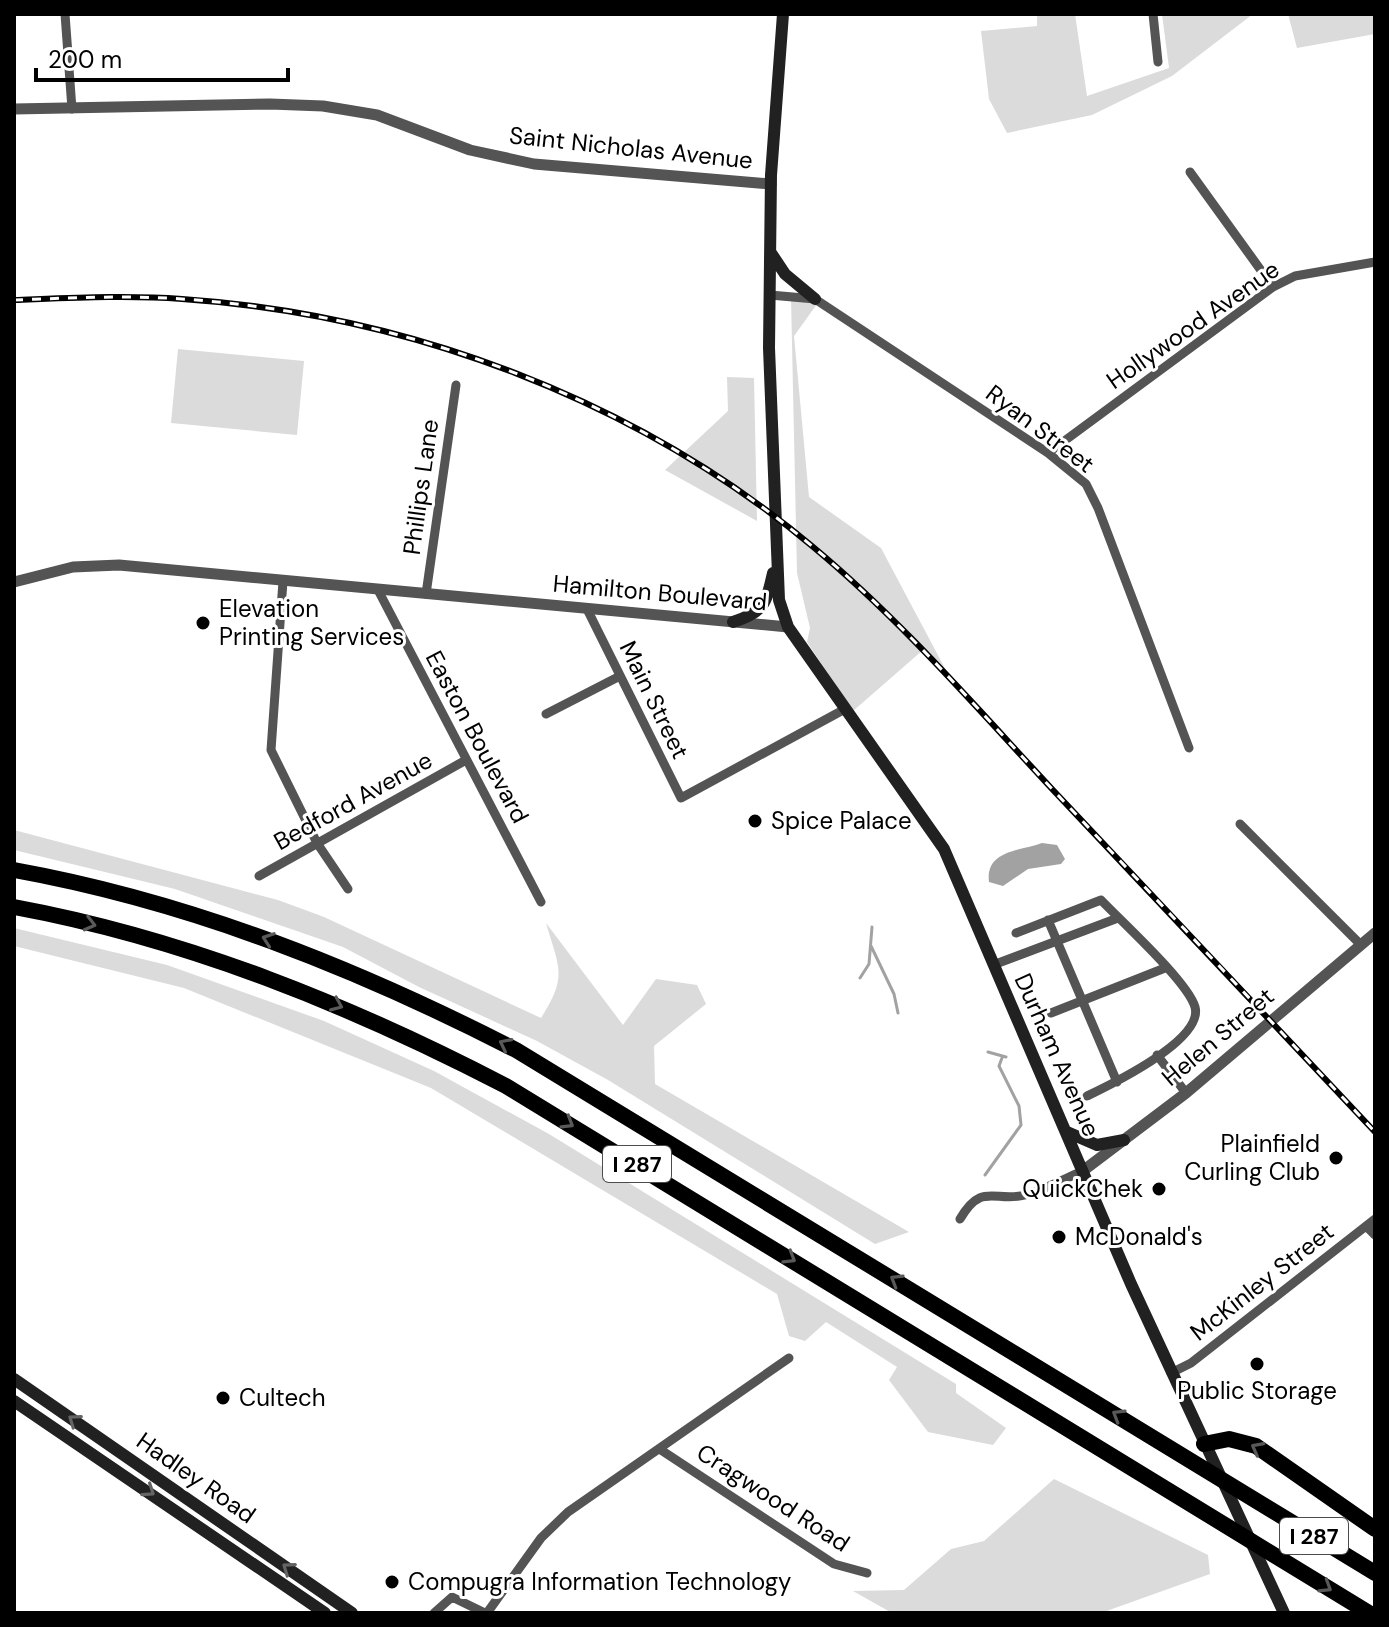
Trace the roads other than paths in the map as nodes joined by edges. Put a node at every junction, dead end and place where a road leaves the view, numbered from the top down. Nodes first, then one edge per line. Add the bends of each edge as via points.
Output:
1 (65, 14) edge
2 (783, 14) edge
3 (1153, 14) edge
4 (1158, 62) dead end
5 (14, 109) edge
6 (72, 109) junction
7 (1190, 172) dead end
8 (771, 184) junction
9 (770, 252) junction
10 (1375, 262) edge
11 (1273, 287) junction
12 (770, 295) junction
13 (815, 299) junction
14 (456, 385) dead end
15 (1048, 453) junction
16 (777, 554) junction
17 (283, 581) junction
18 (14, 582) edge
19 (378, 590) junction
20 (426, 594) junction
21 (587, 609) junction
22 (733, 622) junction
23 (788, 627) junction
24 (620, 676) junction
25 (845, 709) junction
26 (546, 714) dead end
27 (1189, 748) dead end
28 (466, 760) junction
29 (1240, 824) dead end
30 (317, 843) junction
31 (14, 870) edge
32 (259, 876) dead end
33 (348, 889) dead end
34 (541, 902) dead end
35 (14, 907) edge
36 (1118, 918) junction
37 (1048, 920) junction
38 (1016, 933) dead end
39 (1375, 933) edge
40 (1057, 942) junction
41 (1360, 944) junction
42 (993, 965) junction
43 (1165, 968) junction
44 (1082, 1001) junction
45 (1051, 1013) dead end
46 (1157, 1055) junction
47 (1117, 1082) junction
48 (1186, 1093) junction
49 (1087, 1096) dead end
50 (1065, 1131) junction
51 (1124, 1140) junction
52 (1084, 1170) junction
53 (960, 1219) dead end
54 (1375, 1219) edge
55 (1366, 1226) junction
56 (1375, 1235) edge
57 (789, 1358) dead end
58 (1171, 1373) junction
59 (14, 1379) edge
60 (14, 1401) edge
61 (1204, 1444) junction
62 (661, 1450) junction
63 (1375, 1529) edge
64 (867, 1573) dead end
65 (1375, 1573) edge
66 (325, 1613) edge
67 (352, 1613) edge
68 (434, 1613) edge
69 (486, 1613) edge
70 (1284, 1613) edge
71 (1369, 1613) edge

1 - 6 street
2 - 8 main road, Hamilton Boulevard
3 - 4 street
5 - 6 street, Saint Nicholas Avenue
6 - 8 street, Saint Nicholas Avenue via 323,106 377,115 462,147 531,163
7 - 11 street
8 - 9 main road, Hamilton Boulevard
9 - 12 main road, Hamilton Boulevard
9 - 13 main road via 785,274
10 - 11 street, Hollywood Avenue via 1295,276
11 - 15 street, Hollywood Avenue
12 - 13 street, Ryan Street
12 - 16 main road, Hamilton Boulevard
13 - 15 street, Ryan Street
14 - 20 street, Phillips Lane
15 - 27 street, Ryan Street via 1086,484 1098,508
16 - 22 main road via 762,607
16 - 23 main road, Hamilton Boulevard via 779,600
17 - 18 street, Hamilton Boulevard via 119,565 73,567
17 - 19 street, Hamilton Boulevard
17 - 30 street via 271,750
19 - 20 street, Hamilton Boulevard
19 - 28 street, Easton Boulevard
20 - 21 street, Hamilton Boulevard
21 - 22 street, Hamilton Boulevard
21 - 24 street, Main Street
22 - 23 street, Hamilton Boulevard
23 - 25 main road, Durham Avenue
24 - 25 street, Main Street via 681,798
24 - 26 street
25 - 42 main road, Durham Avenue via 944,849
28 - 30 street, Bedford Avenue
28 - 34 street, Easton Boulevard
29 - 41 street
30 - 32 street, Bedford Avenue
30 - 33 street
65 -> 31 highway, I 287 via 600,1098 456,1019 268,939 118,892
35 -> 71 highway, I 287 via 151,940 266,977 454,1059 566,1121
36 - 37 street via 1101,900
36 - 40 street
36 - 43 street
37 - 38 street
37 - 40 street
39 - 41 street, Helen Street
40 - 42 street
40 - 44 street
41 - 48 street, Helen Street
42 - 50 main road, Durham Avenue
43 - 44 street
43 - 46 street via 1185,989 1195,1016 1190,1031
44 - 45 street
44 - 47 street
46 - 47 street
46 - 48 street
47 - 49 street
48 - 51 street, Helen Street
50 - 51 main road via 1089,1144
50 - 52 main road, Durham Avenue
51 - 52 street, Helen Street
52 - 53 street via 1017,1197 984,1196
52 - 58 main road, Durham Avenue
54 - 55 street, McKinley Street
55 - 56 street
55 - 58 street, McKinley Street via 1191,1363
57 - 62 street, Cragwood Road
58 - 61 main road, Durham Avenue
67 -> 59 main road, Hadley Road
60 -> 66 main road, Hadley Road
63 -> 61 highway via 1256,1446 1229,1439
61 - 70 main road, Durham Avenue
62 - 64 street, Cragwood Road via 834,1564
62 - 69 street, Cragwood Road via 568,1512
68 - 69 street, Cragwood Road via 452,1597

